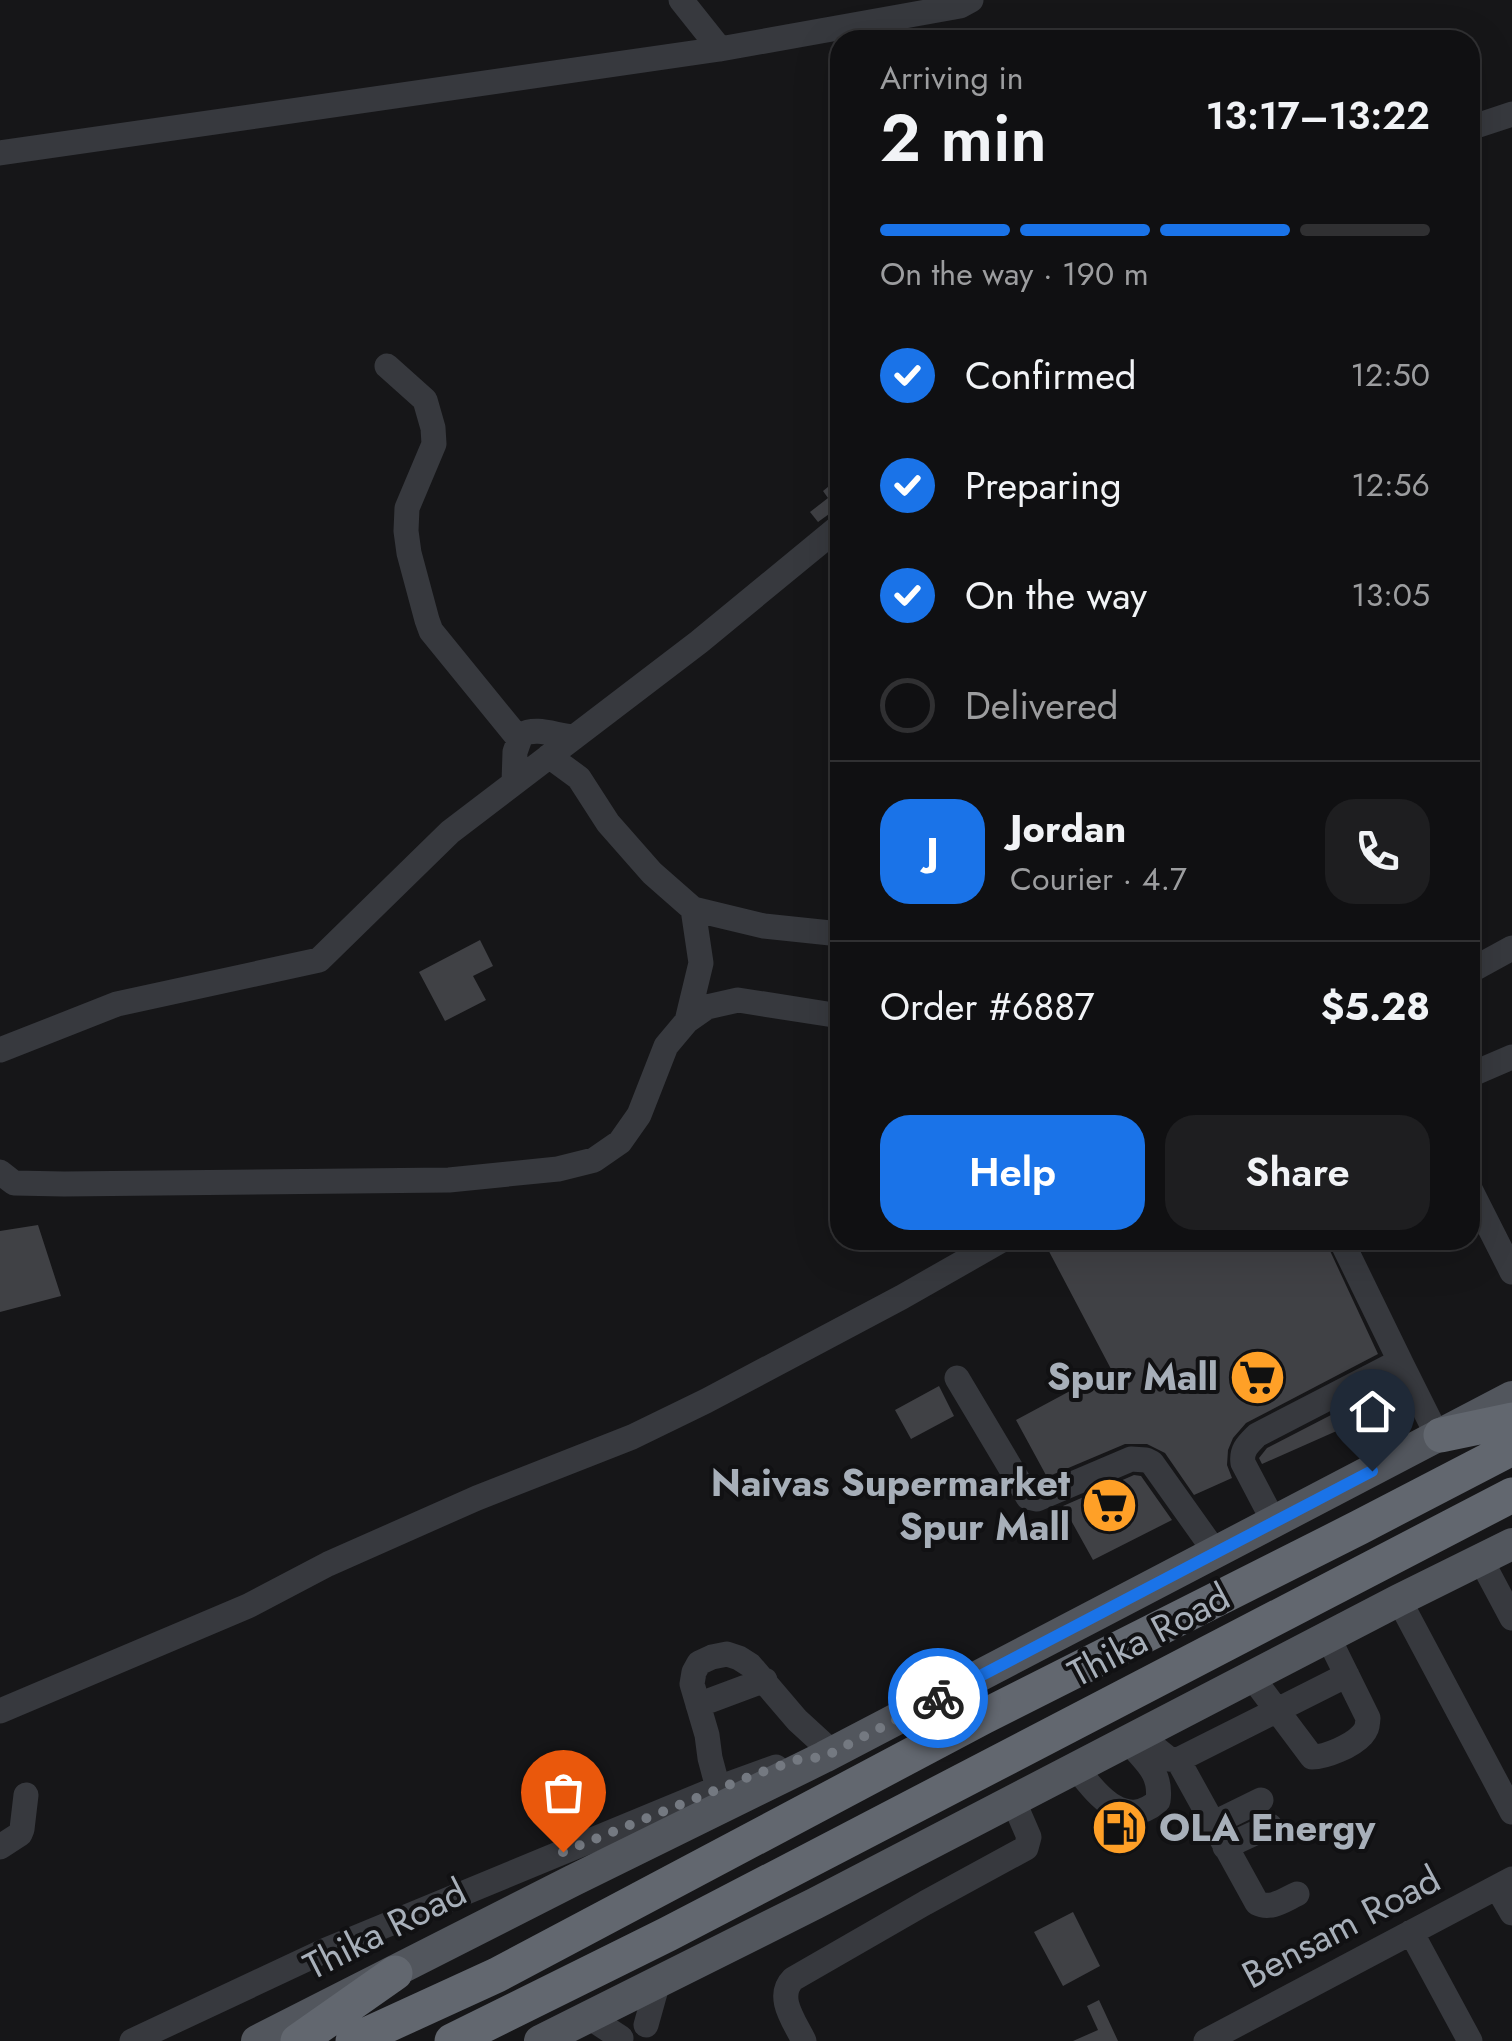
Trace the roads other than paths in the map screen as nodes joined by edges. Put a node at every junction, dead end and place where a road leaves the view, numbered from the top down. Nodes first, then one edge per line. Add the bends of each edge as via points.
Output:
1 (681, 0) edge
2 (971, 0) edge
3 (720, 50) junction
4 (1512, 114) edge
5 (1480, 125) edge
6 (0, 153) edge
7 (387, 366) dead end
8 (830, 534) edge
9 (574, 737) junction
10 (519, 739) junction
11 (549, 756) junction
12 (514, 783) junction
13 (693, 909) junction
14 (830, 933) edge
15 (1512, 948) edge
16 (1480, 966) edge
17 (830, 1014) edge
18 (687, 1021) junction
19 (0, 1050) edge
20 (1512, 1057) edge
21 (1480, 1071) edge
22 (0, 1172) edge
23 (1480, 1209) edge
24 (984, 1250) edge
25 (1346, 1250) edge
26 (1512, 1272) edge
27 (1400, 1361) junction
28 (957, 1378) dead end
29 (1512, 1397) edge
30 (1512, 1420) edge
31 (1439, 1436) junction
32 (1512, 1448) edge
33 (1512, 1495) edge
34 (1274, 1522) junction
35 (1512, 1544) edge
36 (1216, 1554) junction
37 (1481, 1560) junction
38 (1399, 1600) junction
39 (1512, 1618) edge
40 (1328, 1637) junction
41 (1252, 1676) junction
42 (1348, 1676) junction
43 (765, 1680) junction
44 (698, 1705) junction
45 (0, 1711) edge
46 (1276, 1711) junction
47 (1133, 1738) junction
48 (828, 1755) junction
49 (1178, 1760) junction
50 (1076, 1768) junction
51 (718, 1788) junction
52 (26, 1795) dead end
53 (1014, 1800) junction
54 (1261, 1800) dead end
55 (1512, 1812) edge
56 (1270, 1826) dead end
57 (1219, 1835) junction
58 (0, 1848) edge
59 (1504, 1883) edge
60 (1297, 1894) dead end
61 (1512, 1913) edge
62 (1411, 1932) junction
63 (395, 1972) junction
64 (658, 1982) junction
65 (589, 2017) junction
66 (636, 2034) edge
67 (132, 2041) edge
68 (257, 2041) edge
69 (298, 2041) edge
70 (354, 2041) edge
71 (452, 2041) edge
72 (540, 2041) edge
73 (804, 2041) edge
74 (1207, 2041) edge
75 (1470, 2041) edge

1 - 3 street
2 - 3 street
3 - 6 street
4 - 5 street
7 - 10 street via 426,400 433,428 434,444 407,508 406,531 427,620
8 - 9 street
9 - 10 street via 536,730
9 - 11 street
10 - 12 street
11 - 12 street
11 - 13 street via 579,778 608,823
12 - 19 street via 450,832 319,960 117,1004
13 - 14 street
13 - 18 street via 700,964
15 - 16 street
17 - 18 street via 738,1000
18 - 22 street via 666,1046 620,1142 594,1160 558,1169 449,1180 64,1184 14,1182
20 - 21 street
23 - 26 street
24 - 45 street via 632,1437 477,1498 248,1606
25 - 27 street
27 - 31 street
27 - 34 street via 1246,1446 1243,1463
28 - 36 street via 1028,1497 1038,1499 1131,1459 1146,1460
29 - 31 main road, Thika Road
30 - 31 highway
31 - 34 main road, Thika Road
32 - 70 highway, Thika Road via 983,1717 497,1975
33 - 71 highway, Thika Road
34 - 36 main road, Thika Road
35 - 37 main road
36 - 48 main road, Thika Road
37 - 38 main road
37 - 39 street
38 - 40 main road
38 - 55 street
40 - 41 main road
40 - 42 street
41 - 46 street
41 - 47 main road
42 - 46 street
42 - 46 street via 1368,1724 1358,1739 1322,1757 1308,1754
43 - 44 street
43 - 44 street via 739,1658 712,1657 694,1672
43 - 48 street
44 - 51 street
46 - 49 street
47 - 49 street
47 - 50 main road
47 - 50 street via 1160,1785 1158,1801 1148,1809 1132,1814 1116,1808
48 - 51 street
48 - 63 main road, Thika Road
49 - 57 street
50 - 53 main road
51 - 67 street via 326,1950
52 - 58 street via 22,1830
53 - 64 main road
53 - 73 street via 1030,1837 1026,1848 786,1986
54 - 57 street
56 - 57 street
57 - 60 street via 1257,1903 1272,1906
59 - 61 street
59 - 62 street, Bensam Road
62 - 74 street, Bensam Road
62 - 75 street
63 - 68 main road, Thika Road
63 - 69 highway
64 - 65 main road
64 - 66 street
65 - 66 street
65 - 72 main road

